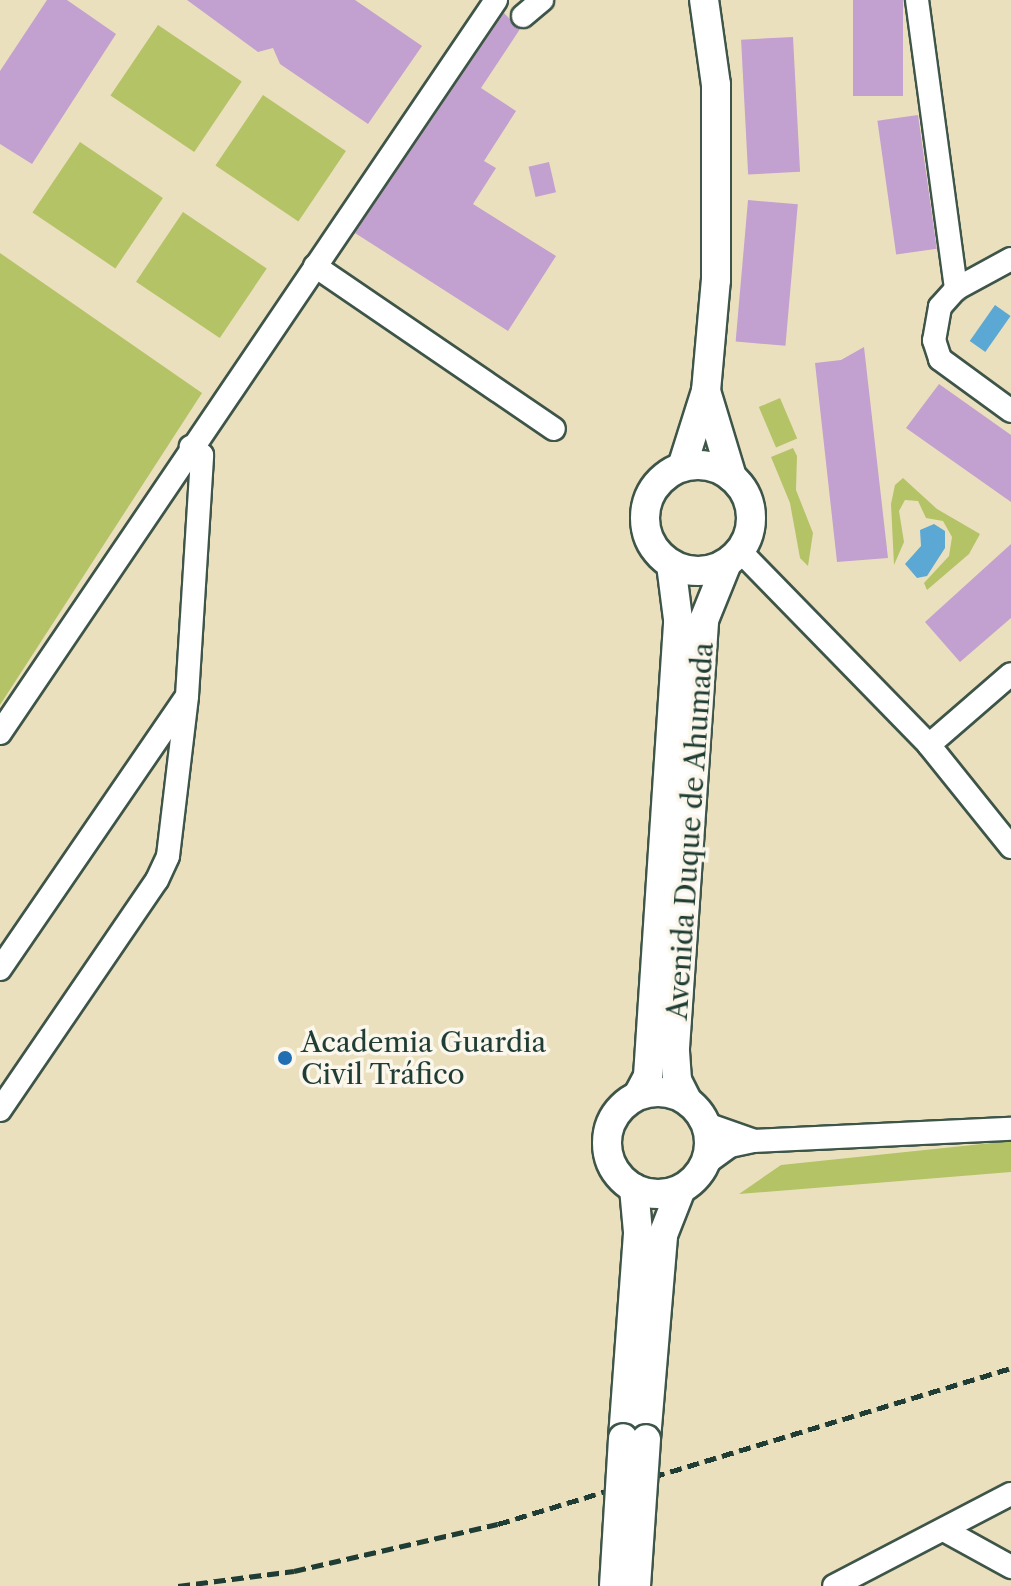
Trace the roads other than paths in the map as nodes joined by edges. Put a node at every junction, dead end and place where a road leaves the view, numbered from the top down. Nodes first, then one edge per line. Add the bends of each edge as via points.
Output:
1 (496, 0) edge
2 (542, 0) edge
3 (704, 0) edge
4 (917, 0) edge
5 (523, 16) dead end
6 (1011, 259) edge
7 (315, 266) junction
8 (956, 289) junction
9 (706, 391) junction
10 (1011, 411) edge
11 (554, 429) dead end
12 (191, 447) junction
13 (682, 467) junction
14 (732, 477) junction
15 (734, 557) junction
16 (671, 564) junction
17 (1011, 674) edge
18 (187, 696) junction
19 (0, 733) edge
20 (929, 745) junction
21 (1011, 847) edge
22 (0, 969) edge
23 (638, 1095) junction
24 (687, 1100) junction
25 (0, 1110) edge
26 (706, 1124) junction
27 (1011, 1129) edge
28 (753, 1141) junction
29 (705, 1164) junction
30 (634, 1188) junction
31 (681, 1189) junction
32 (635, 1438) junction
33 (1011, 1494) edge
34 (944, 1530) junction
35 (1011, 1567) edge
36 (614, 1586) edge
37 (636, 1586) edge
38 (834, 1586) edge

1 - 7 street
2 - 5 street
3 - 9 main road via 716,85 719,164
4 - 8 street
6 - 8 street
7 - 11 street
7 - 12 street
8 - 10 street via 935,321 940,359
9 - 13 main road
9 - 14 main road
12 - 18 street via 202,455
12 - 19 street
13 - 14 main road via 708,466
13 - 16 main road via 651,493 645,516 656,551
14 - 15 main road via 751,510 750,532
15 - 16 main road via 706,571
15 - 20 street
15 - 24 main road, Avenida Duque de Ahumada via 703,635 675,1048 677,1080
16 - 23 main road, Avenida Duque de Ahumada via 678,619 649,1061
17 - 20 street
18 - 22 street
18 - 25 street via 174,825 157,880
20 - 21 street
23 - 24 main road via 665,1092
23 - 30 main road via 618,1110 606,1142 611,1165
24 - 26 main road
26 - 28 street
26 - 29 main road
27 - 28 street
28 - 29 street via 730,1146
29 - 31 main road
30 - 31 main road via 657,1194
30 - 32 main road
31 - 32 main road via 663,1235
32 - 36 main road, bridge
32 - 37 main road, bridge
33 - 34 street
34 - 35 street
34 - 38 street

